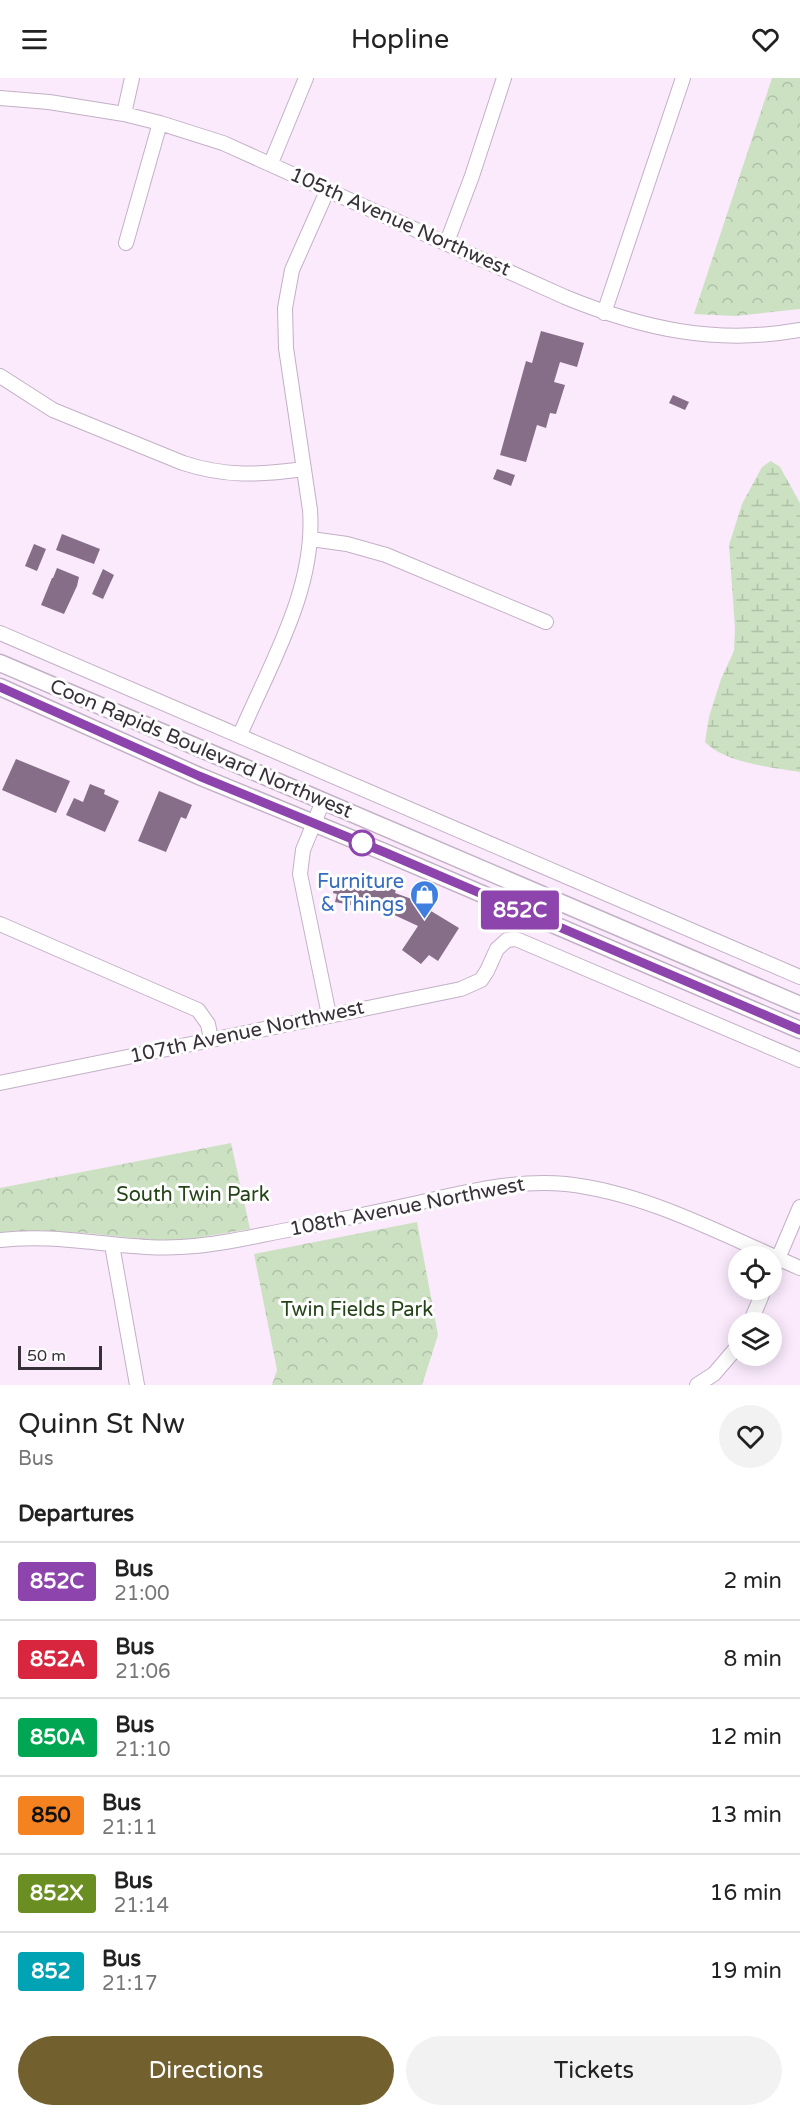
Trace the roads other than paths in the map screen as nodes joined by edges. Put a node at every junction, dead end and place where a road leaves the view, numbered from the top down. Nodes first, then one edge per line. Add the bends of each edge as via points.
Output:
1 (132, 78) edge
2 (306, 78) edge
3 (504, 78) edge
4 (683, 78) edge
5 (0, 98) edge
6 (124, 114) junction
7 (160, 123) junction
8 (271, 163) junction
9 (328, 189) junction
10 (447, 242) junction
11 (126, 243) dead end
12 (604, 313) junction
13 (800, 330) edge
14 (0, 376) edge
15 (304, 469) junction
16 (311, 539) junction
17 (546, 622) dead end
18 (0, 633) edge
19 (0, 663) edge
20 (0, 687) edge
21 (240, 735) junction
22 (323, 801) junction
23 (314, 823) junction
24 (0, 924) edge
25 (800, 977) edge
26 (800, 1005) edge
27 (329, 1015) junction
28 (800, 1030) edge
29 (211, 1039) junction
30 (800, 1060) edge
31 (0, 1083) edge
32 (800, 1207) edge
33 (0, 1240) edge
34 (112, 1245) junction
35 (749, 1246) edge
36 (782, 1249) edge
37 (782, 1260) edge
38 (800, 1268) edge
39 (728, 1358) edge
40 (137, 1385) edge
41 (697, 1385) edge

1 - 6 street
2 - 8 street
3 - 10 street
4 - 12 street
5 - 6 street, 105th Avenue Northwest
6 - 7 street, 105th Avenue Northwest
7 - 8 street, 105th Avenue Northwest
7 - 11 street
8 - 9 street, 105th Avenue Northwest
9 - 10 street, 105th Avenue Northwest
9 - 15 street via 292,270 285,308 285,342
10 - 12 street, 105th Avenue Northwest
12 - 13 street, 105th Avenue Northwest via 705,335
14 - 15 street via 52,410 204,470 240,475
15 - 16 street
16 - 17 street via 379,552
16 - 21 street via 300,595
18 - 21 street
19 - 22 main road, Coon Rapids Boulevard Northwest
20 - 23 main road, Coon Rapids Boulevard Northwest
21 - 25 street
22 - 23 street
22 - 26 main road, Coon Rapids Boulevard Northwest
23 - 27 street via 303,850 300,874
23 - 28 main road, Coon Rapids Boulevard Northwest
24 - 29 street via 198,1010 208,1024
27 - 29 street, 107th Avenue Northwest
27 - 30 street, 107th Avenue Northwest via 461,989 481,980 497,949 507,939 516,939
29 - 31 street, 107th Avenue Northwest
32 - 36 street
33 - 34 street, 108th Avenue Northwest via 48,1238
34 - 35 street, 108th Avenue Northwest via 164,1248 227,1242 489,1188 548,1184 599,1189 644,1202
34 - 40 street
37 - 38 street, 108th Avenue Northwest
39 - 41 street

